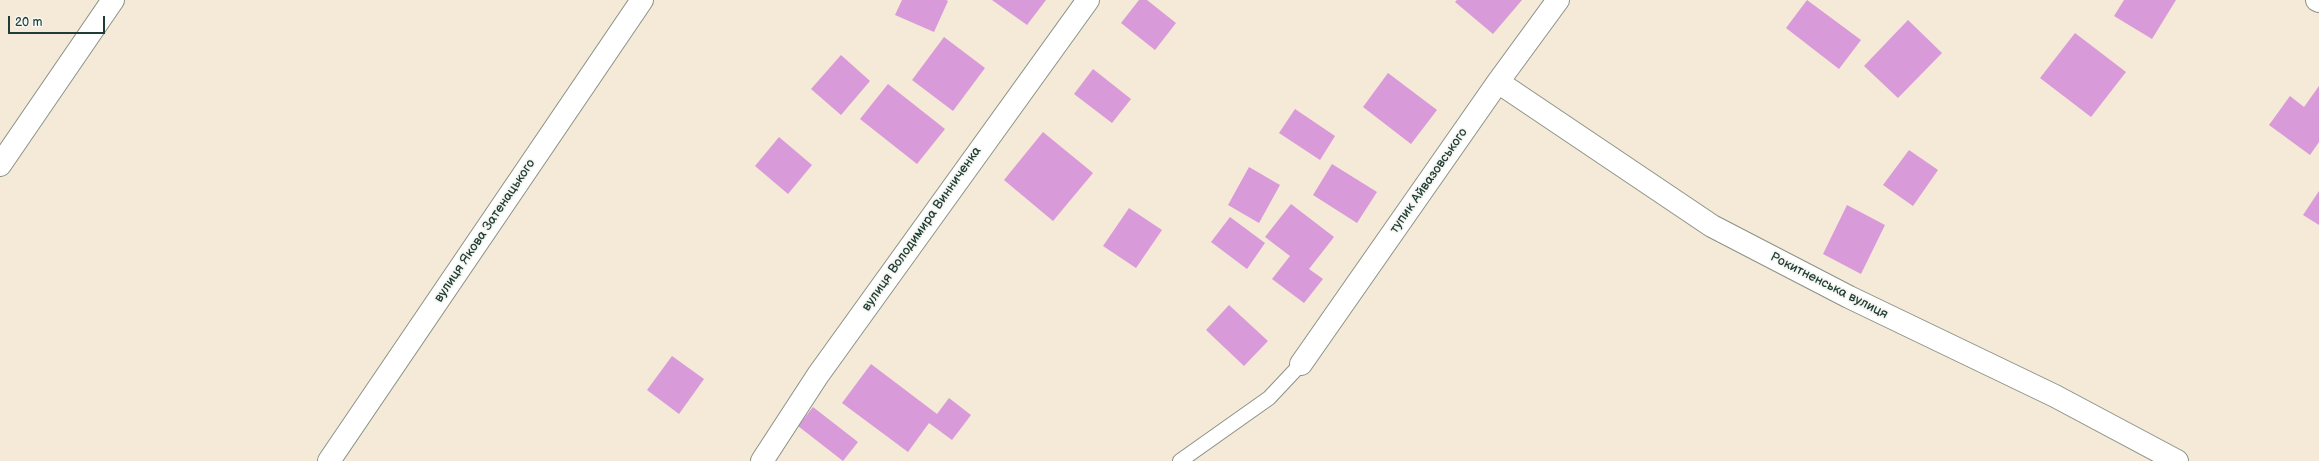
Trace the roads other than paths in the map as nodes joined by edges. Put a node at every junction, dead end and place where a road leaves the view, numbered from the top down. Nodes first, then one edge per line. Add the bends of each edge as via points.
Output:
1 (113, 0) edge
2 (642, 0) edge
3 (1088, 0) edge
4 (1558, 0) edge
5 (1498, 82) junction
6 (0, 164) edge
7 (1301, 364) joint
8 (328, 461) edge
9 (762, 461) edge
10 (1180, 461) edge
11 (2178, 461) edge

1 - 6 street
2 - 8 street, вулиця Якова Затенацького
3 - 9 street, вулиця Володимира Винниченка via 818,375
4 - 5 street, тупик Айвазовського
5 - 7 street, тупик Айвазовського
5 - 11 street, Рокитненська вулиця via 1712,226 1849,297 2055,396
7 - 10 lane via 1269,398

